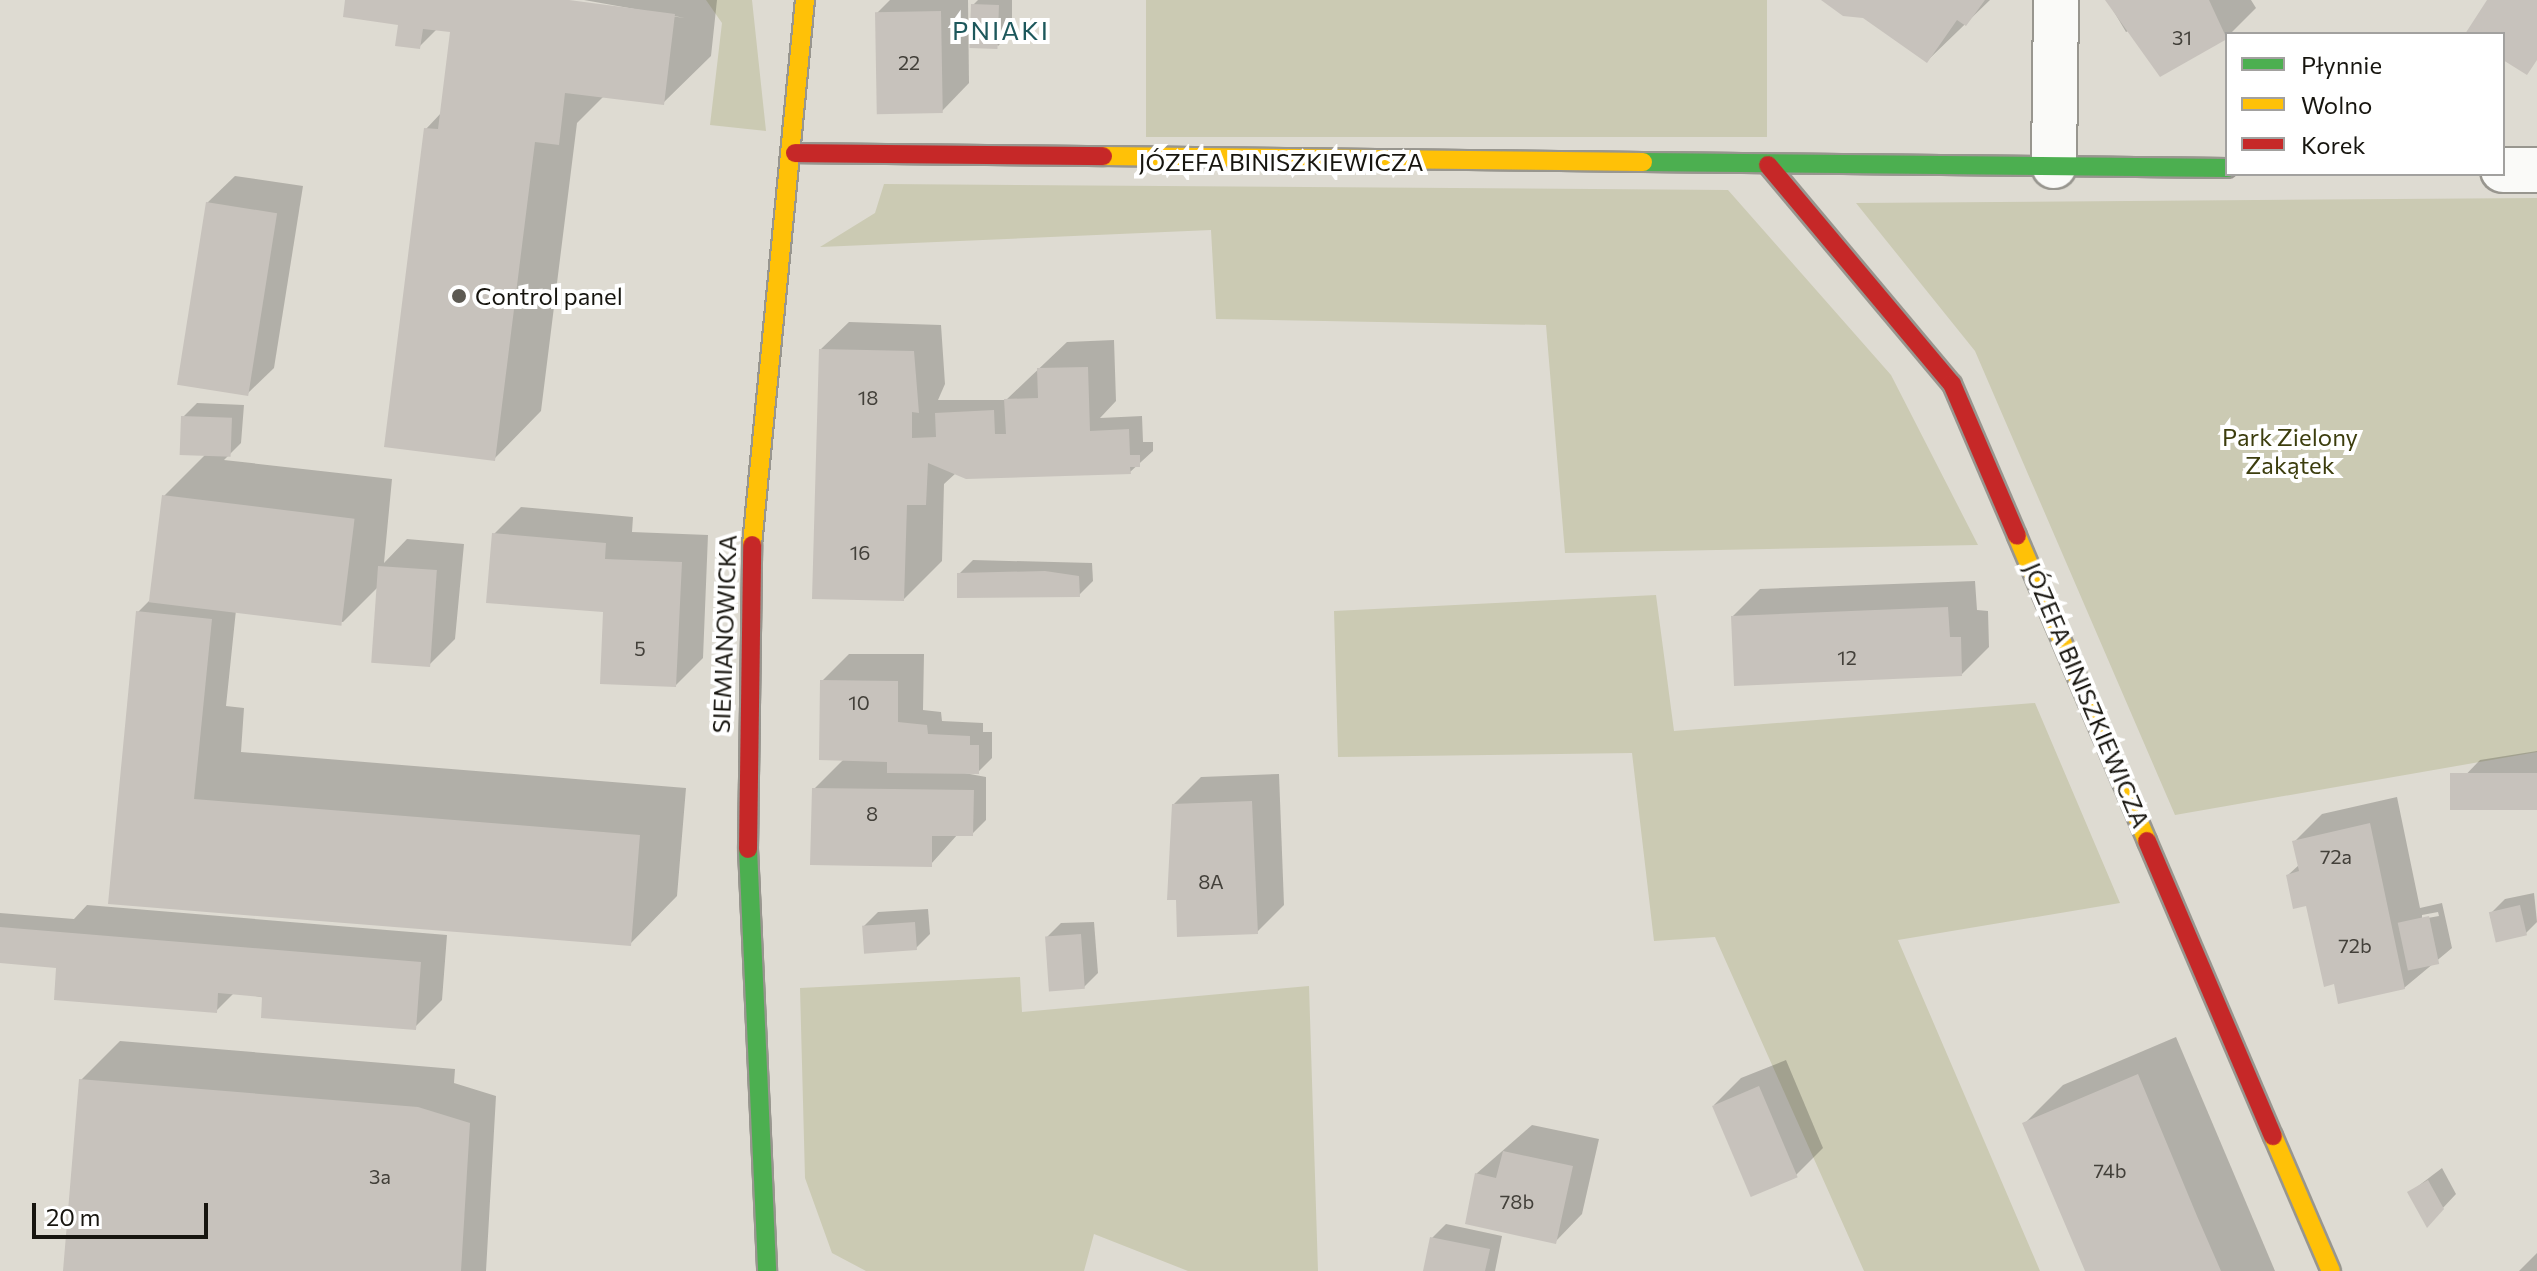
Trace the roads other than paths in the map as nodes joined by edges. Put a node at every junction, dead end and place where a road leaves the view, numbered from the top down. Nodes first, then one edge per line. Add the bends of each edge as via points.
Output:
1 (805, 0) edge
2 (2056, 0) edge
3 (795, 153) junction
4 (1768, 165) junction
5 (2054, 166) junction
6 (2225, 168) edge
7 (2505, 170) edge
8 (2537, 170) edge
9 (774, 1269) edge
10 (2331, 1271) edge

1 - 3 street, SIEMIANOWICKA
2 - 5 street
3 - 4 street, JÓZEFA BINISZKIEWICZA
3 - 9 street, SIEMIANOWICKA via 753,507 744,772
4 - 5 street, JÓZEFA BINISZKIEWICZA
4 - 10 street, JÓZEFA BINISZKIEWICZA via 1952,384
5 - 6 street, JÓZEFA BINISZKIEWICZA
7 - 8 street

